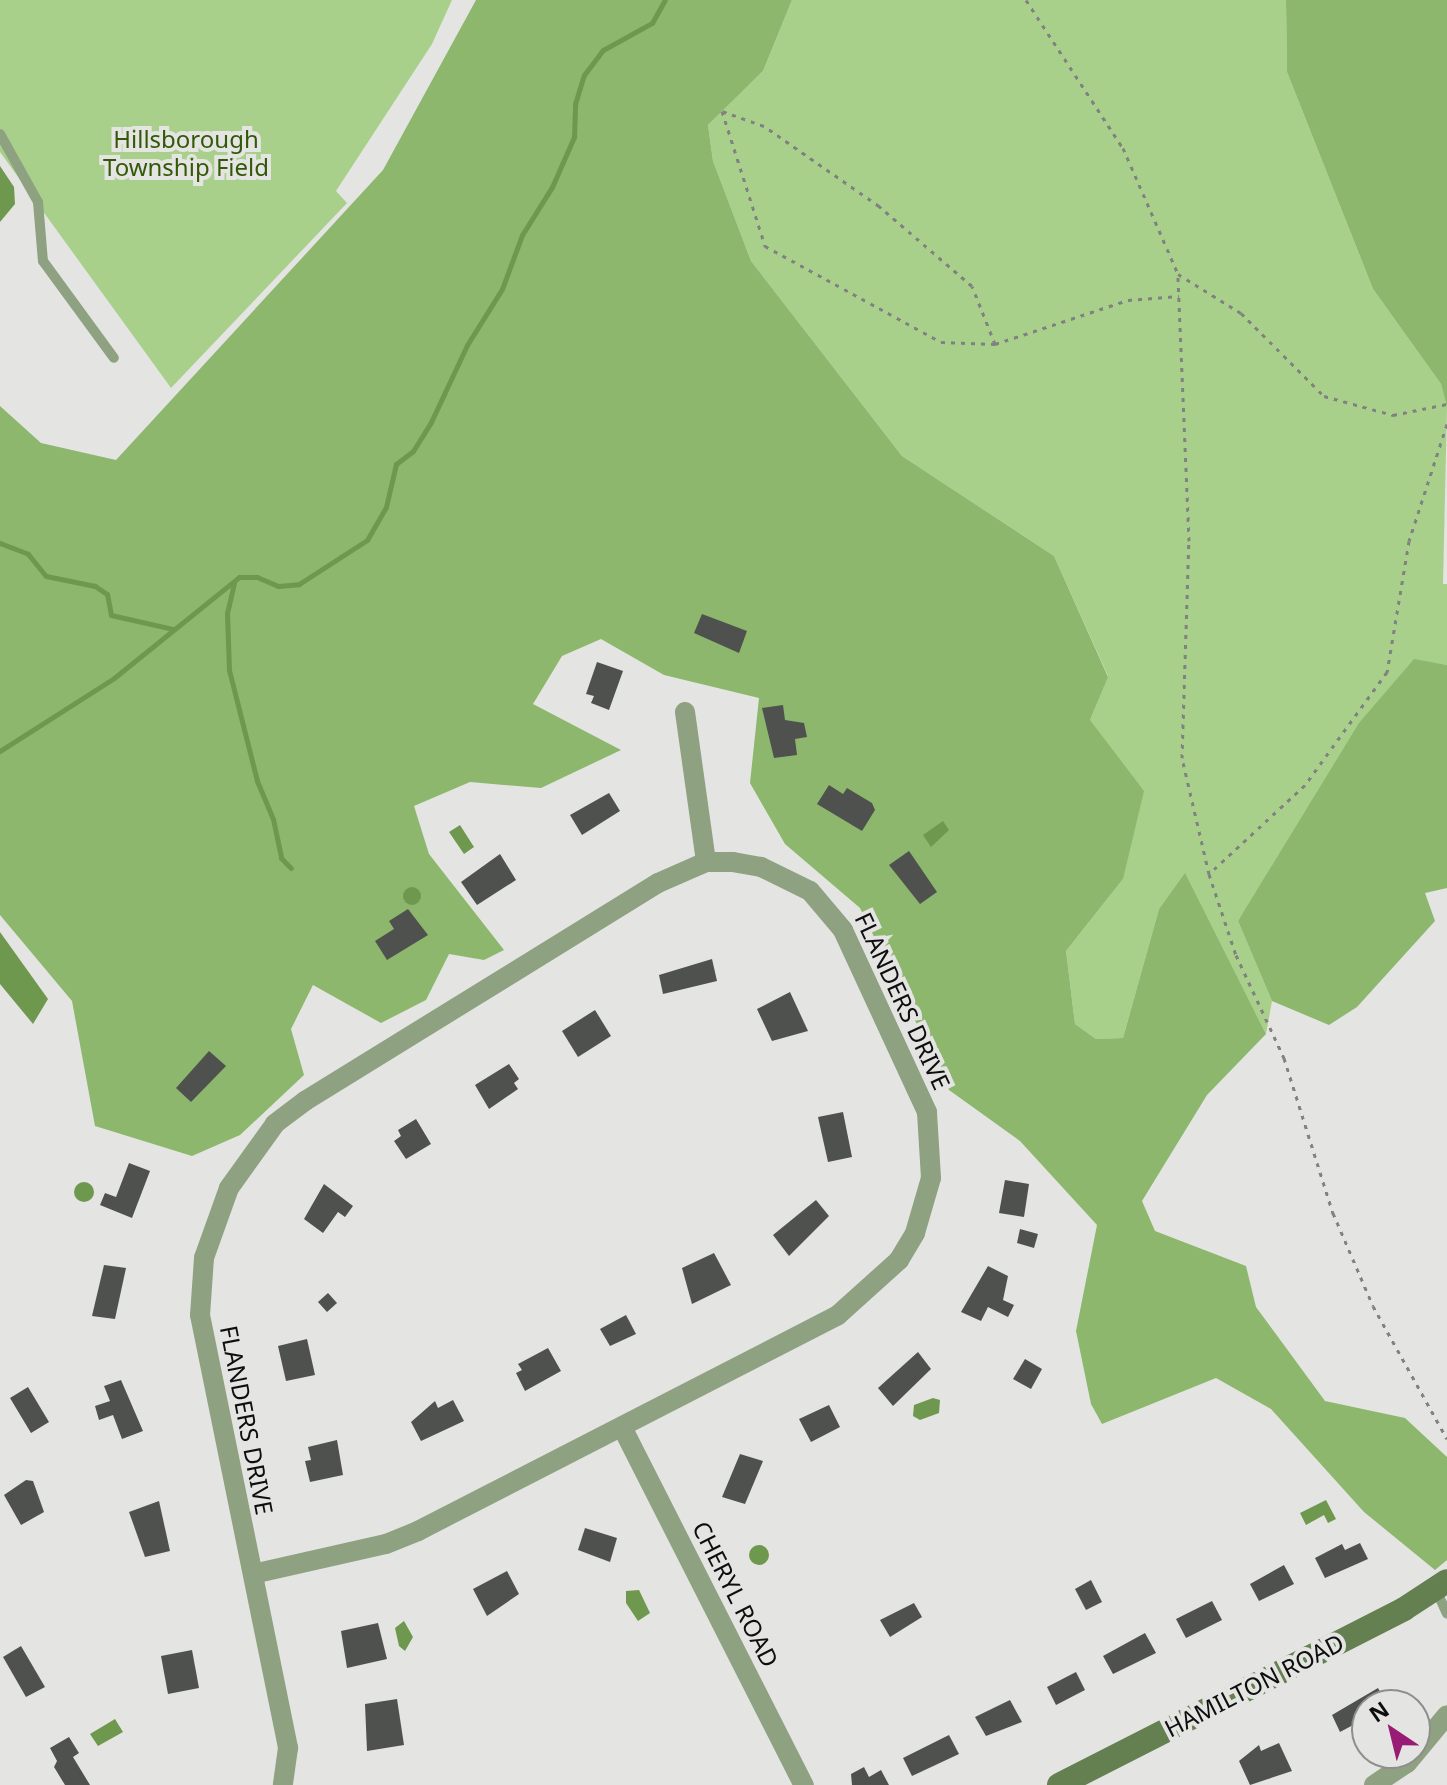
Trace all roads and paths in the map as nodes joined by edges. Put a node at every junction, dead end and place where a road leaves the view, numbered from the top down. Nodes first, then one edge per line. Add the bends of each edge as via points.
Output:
1 (1026, 0) edge
2 (0, 134) edge
3 (1178, 274) junction
4 (1179, 296) junction
5 (995, 344) junction
6 (114, 358) dead end
7 (1447, 404) edge
8 (1447, 424) edge
9 (685, 712) dead end
10 (706, 862) junction
11 (1209, 874) junction
12 (622, 1427) junction
13 (1447, 1439) edge
14 (253, 1574) junction
15 (1441, 1586) edge
16 (1447, 1614) edge
17 (1447, 1715) edge
18 (283, 1785) edge
19 (804, 1785) edge
20 (1059, 1785) edge
21 (1374, 1785) edge

1 - 3 path via 1123,148
2 - 6 lane via 38,202 43,261
3 - 4 path
3 - 7 path via 1241,313 1324,396 1393,415
4 - 5 path via 1128,300
4 - 11 path via 1189,541 1182,758
5 - 5 path via 941,342 765,246 722,111 764,126 879,206 972,286
8 - 11 path via 1409,541 1387,672 1305,785
9 - 10 street
10 - 12 street, FLANDERS DRIVE via 761,867 810,891 828,907 917,1085 927,1112 931,1178 915,1233 899,1260 860,1301
10 - 14 street, FLANDERS DRIVE via 658,883 305,1101 275,1124 229,1188 204,1258 200,1315
11 - 13 path via 1236,955 1289,1071 1333,1213 1373,1306
12 - 14 street, FLANDERS DRIVE via 386,1544
12 - 19 street, CHERYL ROAD
14 - 18 street, FLANDERS DRIVE via 288,1748
15 - 16 lane
15 - 20 street, HAMILTON ROAD
17 - 21 street via 1407,1763

